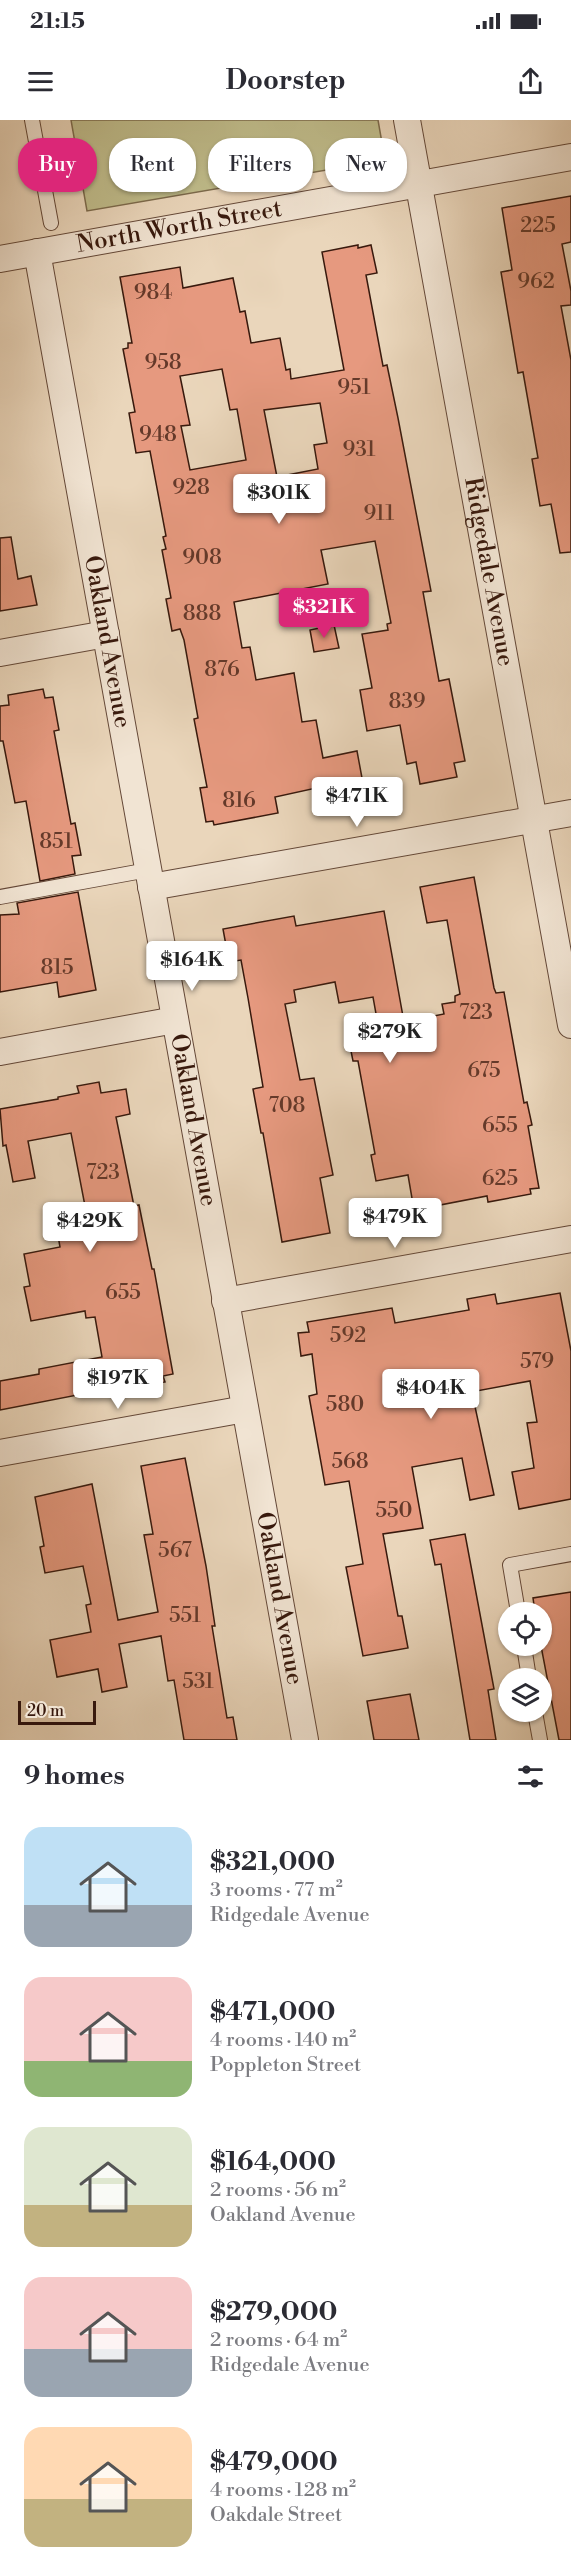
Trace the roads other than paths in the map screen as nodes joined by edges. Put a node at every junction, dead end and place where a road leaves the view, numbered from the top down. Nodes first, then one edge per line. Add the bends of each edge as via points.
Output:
1 (32, 120) edge
2 (407, 120) edge
3 (571, 157) edge
4 (419, 184) junction
5 (51, 223) dead end
6 (38, 252) junction
7 (0, 259) edge
8 (106, 634) junction
9 (0, 653) edge
10 (571, 813) edge
11 (533, 819) junction
12 (150, 878) junction
13 (0, 897) edge
14 (175, 1020) junction
15 (571, 1025) edge
16 (0, 1052) edge
17 (571, 1239) edge
18 (225, 1301) junction
19 (245, 1409) junction
20 (0, 1453) edge
21 (571, 1554) edge
22 (516, 1602) edge
23 (537, 1722) edge
24 (305, 1740) edge
25 (540, 1740) edge

1 - 5 lane
2 - 4 street, Ridgedale Avenue
3 - 4 street, North Worth Street
4 - 6 street, North Worth Street
4 - 11 street, Ridgedale Avenue
6 - 7 street, North Worth Street
6 - 8 street, Oakland Avenue
8 - 9 street
8 - 12 street, Oakland Avenue
10 - 11 street
11 - 12 street
11 - 15 street, Ridgedale Avenue
12 - 13 lane
12 - 14 street, Oakland Avenue
14 - 16 street
14 - 18 street, Oakland Avenue
17 - 18 street
18 - 19 street, Oakland Avenue
19 - 20 street
19 - 24 street, Oakland Avenue
21 - 22 lane via 510,1565
23 - 25 lane

